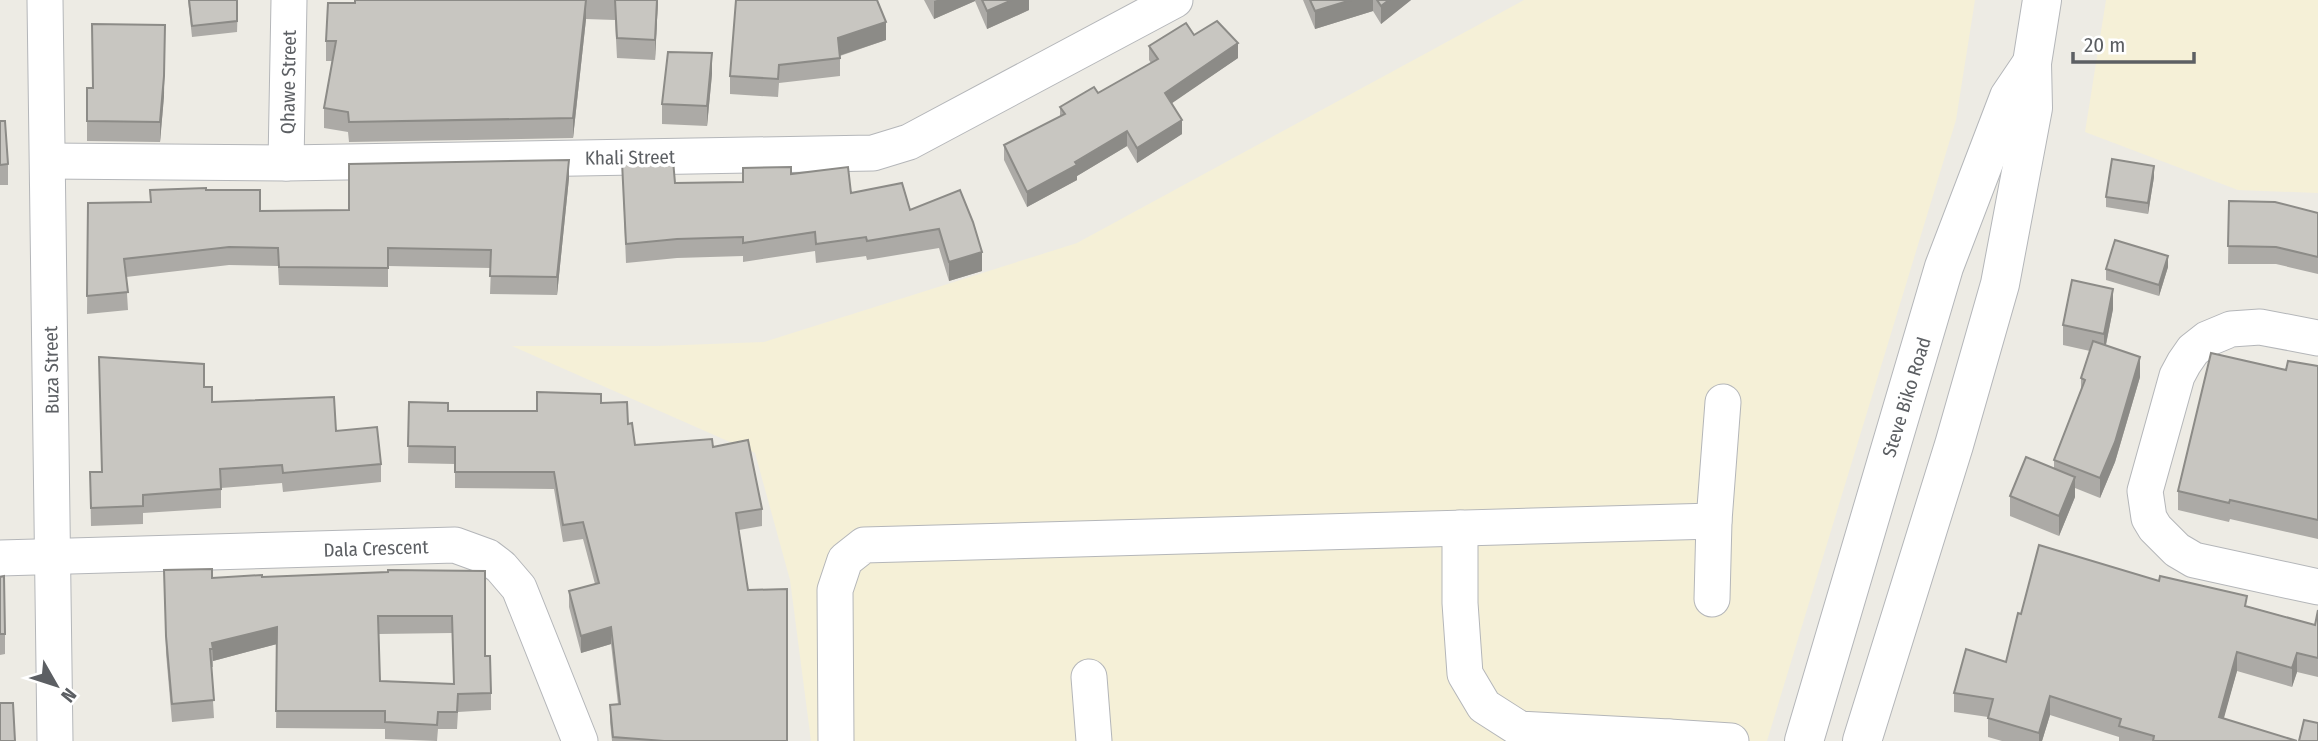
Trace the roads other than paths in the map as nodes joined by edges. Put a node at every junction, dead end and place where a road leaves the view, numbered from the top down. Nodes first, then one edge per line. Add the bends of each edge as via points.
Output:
1 (45, 0) edge
2 (289, 0) edge
3 (1175, 0) edge
4 (2042, 0) edge
5 (2032, 63) junction
6 (48, 161) junction
7 (286, 163) junction
8 (2318, 338) edge
9 (1723, 401) dead end
10 (1714, 521) junction
11 (1460, 528) junction
12 (0, 558) edge
13 (54, 558) junction
14 (2318, 587) edge
15 (1712, 599) dead end
16 (1089, 677) dead end
17 (1518, 735) edge
18 (1669, 739) edge
19 (55, 741) edge
20 (580, 741) edge
21 (836, 741) edge
22 (1094, 741) edge
23 (1731, 741) edge
24 (1804, 741) edge
25 (1862, 741) edge

1 - 6 street, Buza Street
2 - 7 street, Qhawe Street
3 - 7 street, Khali Street via 909,142 873,153
4 - 5 street, Steve Biko Road
5 - 24 street, Steve Biko Road via 2009,97 1944,267
5 - 25 street, Steve Biko Road via 2034,108 2000,284
6 - 7 street, Khali Street
6 - 13 street, Buza Street
8 - 14 street via 2244,326 2207,339 2193,350 2177,376 2145,491 2148,518 2155,528 2194,560
9 - 10 street
10 - 11 street
10 - 15 street
11 - 17 street via 1465,674 1484,706
11 - 21 street via 864,545 845,560 835,590
12 - 13 street, Dala Crescent
13 - 19 street, Buza Street
13 - 20 street, Dala Crescent via 455,545 476,552 500,567 519,588
16 - 22 street
17 - 18 street
18 - 23 street

